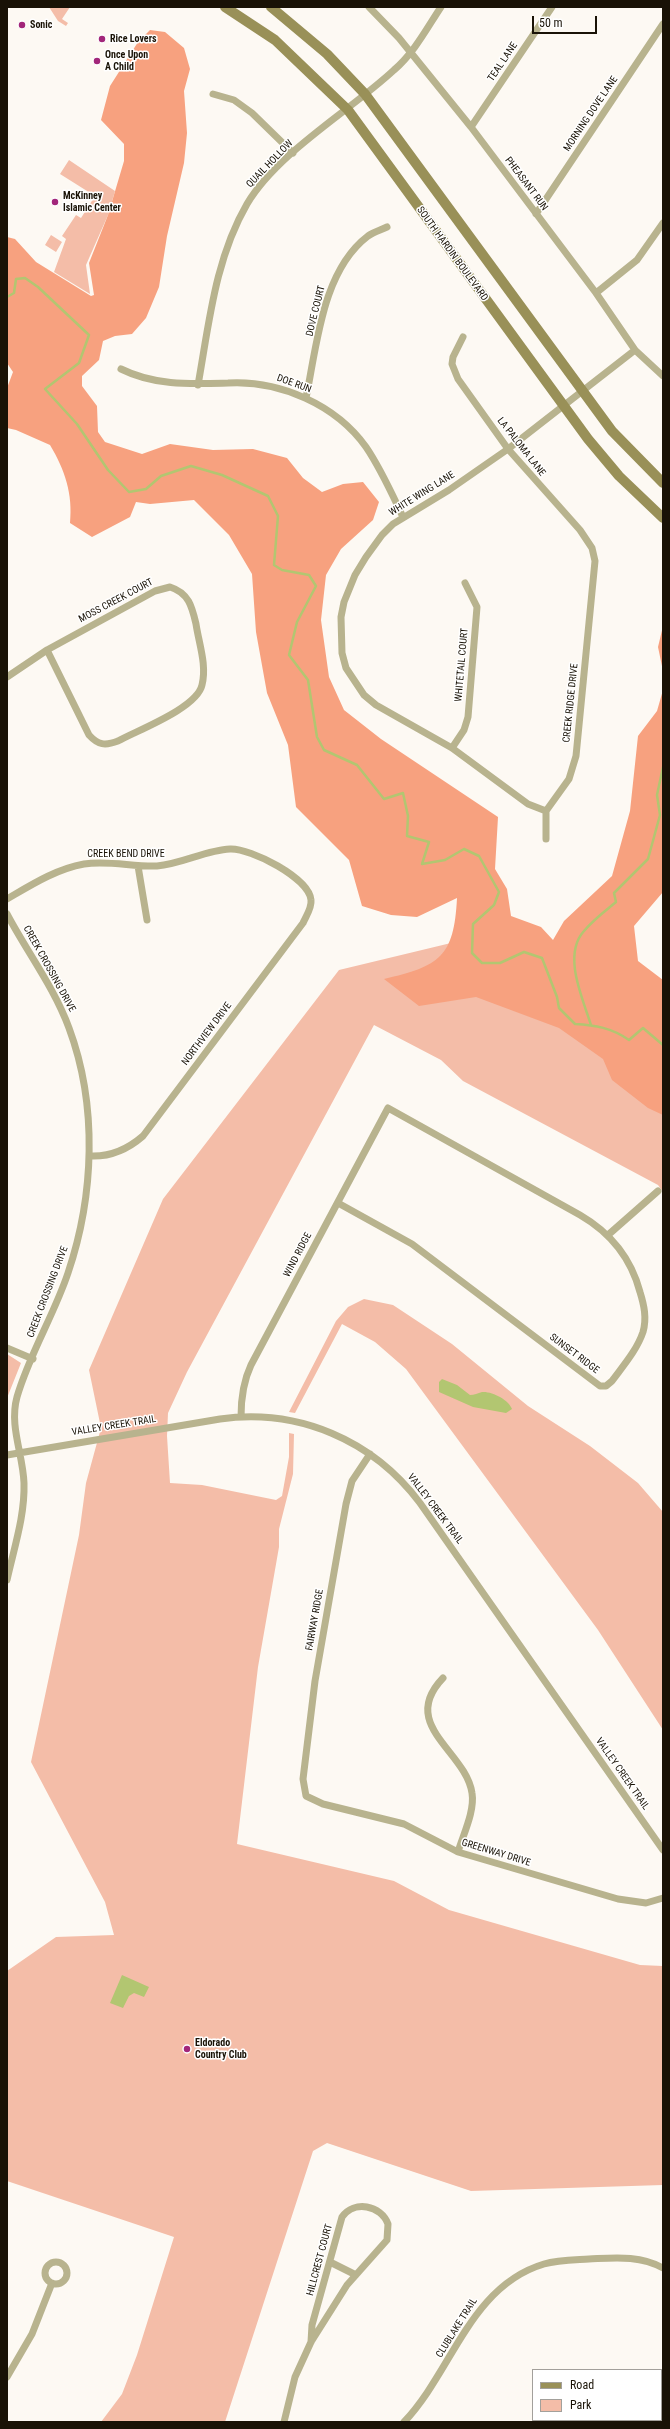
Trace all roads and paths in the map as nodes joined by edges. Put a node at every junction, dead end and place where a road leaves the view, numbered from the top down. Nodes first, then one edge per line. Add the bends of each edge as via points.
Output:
1 (224, 7) edge
2 (271, 7) edge
3 (369, 7) edge
4 (441, 7) edge
5 (552, 7) edge
6 (663, 24) edge
7 (411, 52) junction
8 (214, 94) dead end
9 (365, 94) junction
10 (348, 110) junction
11 (471, 128) junction
12 (293, 153) junction
13 (536, 214) junction
14 (663, 223) edge
15 (387, 227) dead end
16 (596, 293) junction
17 (463, 337) dead end
18 (635, 350) junction
19 (122, 369) dead end
20 (663, 376) edge
21 (198, 385) junction
22 (582, 389) junction
23 (306, 398) junction
24 (563, 407) junction
25 (508, 449) junction
26 (663, 483) edge
27 (404, 517) junction
28 (663, 518) edge
29 (595, 561) joint
30 (465, 583) dead end
31 (47, 650) junction
32 (7, 677) edge
33 (452, 748) junction
34 (546, 811) junction
35 (546, 839) dead end
36 (138, 866) junction
37 (309, 893) joint
38 (7, 899) edge
39 (7, 914) edge
40 (147, 920) dead end
41 (388, 1108) joint
42 (90, 1156) junction
43 (658, 1191) dead end
44 (338, 1203) junction
45 (608, 1235) junction
46 (7, 1348) edge
47 (33, 1359) junction
48 (241, 1417) junction
49 (20, 1451) junction
50 (370, 1454) junction
51 (7, 1455) edge
52 (7, 1580) edge
53 (444, 1678) dead end
54 (306, 1796) joint
55 (663, 1850) edge
56 (458, 1852) junction
57 (663, 1898) edge
58 (330, 2262) junction
59 (663, 2268) edge
60 (356, 2275) junction
61 (52, 2283) dead end
62 (311, 2342) junction
63 (7, 2377) edge
64 (284, 2422) edge
65 (404, 2422) edge

1 - 10 main road, SOUTH HARDIN BOULEVARD via 275,40
2 - 9 main road via 327,54
3 - 7 street, PHEASANT RUN
4 - 7 street, QUAIL HOLLOW
5 - 11 street, TEAL LANE
6 - 13 street, MORNING DOVE LANE
7 - 9 street, QUAIL HOLLOW
7 - 11 street, PHEASANT RUN
8 - 12 street via 234,100 252,113
9 - 10 street, QUAIL HOLLOW
9 - 22 main road
10 - 12 street, QUAIL HOLLOW
10 - 24 main road, SOUTH HARDIN BOULEVARD
11 - 13 street, PHEASANT RUN
12 - 21 street, QUAIL HOLLOW via 256,191 230,238 213,300
13 - 16 street, PHEASANT RUN
14 - 16 street via 637,260
15 - 23 street, DOVE COURT via 368,236 343,264 334,280 327,299
16 - 18 street, PHEASANT RUN
17 - 25 street, LA PALOMA LANE via 453,357 454,370
18 - 20 street, PHEASANT RUN
18 - 22 street, WHITE WING LANE
19 - 21 street, DOE RUN via 156,381
21 - 23 street, DOE RUN via 252,383
22 - 24 street, WHITE WING LANE
22 - 26 main road via 612,431
23 - 27 street, DOE RUN via 358,437 377,464
24 - 25 street, WHITE WING LANE
24 - 28 main road, SOUTH HARDIN BOULEVARD via 619,476
25 - 27 street, WHITE WING LANE via 449,490
25 - 29 street, LA PALOMA LANE via 580,530 592,548
27 - 33 street, WHITE WING LANE via 382,535 347,591 342,617 342,653 346,668 364,695 376,705
29 - 34 street, CREEK RIDGE DRIVE via 576,756 569,779
30 - 33 street, WHITETAIL COURT via 477,607 476,624 468,717 464,730
31 - 31 street, MOSS CREEK COURT via 155,591 170,587 182,593 192,609 202,658 202,687 188,704 118,741 108,745 100,744 89,735
31 - 32 street, MOSS CREEK COURT
33 - 34 street, WHITE WING LANE via 528,804
34 - 35 street
36 - 37 street, CREEK BEND DRIVE via 173,863 232,849 258,855 275,864
36 - 38 street, CREEK BEND DRIVE via 84,864 40,880
36 - 40 street
37 - 42 street, NORTHVIEW DRIVE via 310,907 303,923 142,1136 131,1146 118,1152
39 - 42 street, CREEK CROSSING DRIVE via 49,986 69,1028 83,1084
41 - 44 street, WIND RIDGE
41 - 45 street, SUNSET RIDGE via 580,1214
42 - 47 street, CREEK CROSSING DRIVE via 85,1202 75,1250 57,1303
43 - 45 street
44 - 45 street, SUNSET RIDGE via 412,1244 603,1386 612,1381 635,1348 642,1333 645,1317 633,1270
44 - 48 street, WIND RIDGE via 247,1374 242,1395
46 - 47 street
47 - 49 street, CREEK CROSSING DRIVE via 17,1396 16,1436
48 - 49 street, VALLEY CREEK TRAIL
48 - 50 street, VALLEY CREEK TRAIL via 278,1418 304,1423 342,1437
49 - 51 street, VALLEY CREEK TRAIL
49 - 52 street, CREEK CROSSING DRIVE via 24,1505
50 - 54 street, FAIRWAY RIDGE via 352,1481 346,1504 315,1681 303,1779
50 - 55 street, VALLEY CREEK TRAIL via 400,1478 420,1503
53 - 56 street via 430,1695 430,1722 469,1781 473,1795
54 - 56 street, GREENWAY DRIVE via 323,1804 404,1824
56 - 57 street, GREENWAY DRIVE via 626,1901 646,1902
58 - 60 street
58 - 60 street, HILLCREST COURT via 340,2221 348,2210 360,2206 378,2211 388,2224 387,2240
58 - 62 street, HILLCREST COURT via 312,2325
59 - 65 street, CLUBLAKE TRAIL via 639,2259 616,2258 554,2262 537,2266 519,2275 495,2292 483,2305 428,2393
60 - 62 street, HILLCREST COURT
61 - 63 street via 32,2334
62 - 64 street, HILLCREST COURT via 295,2377

